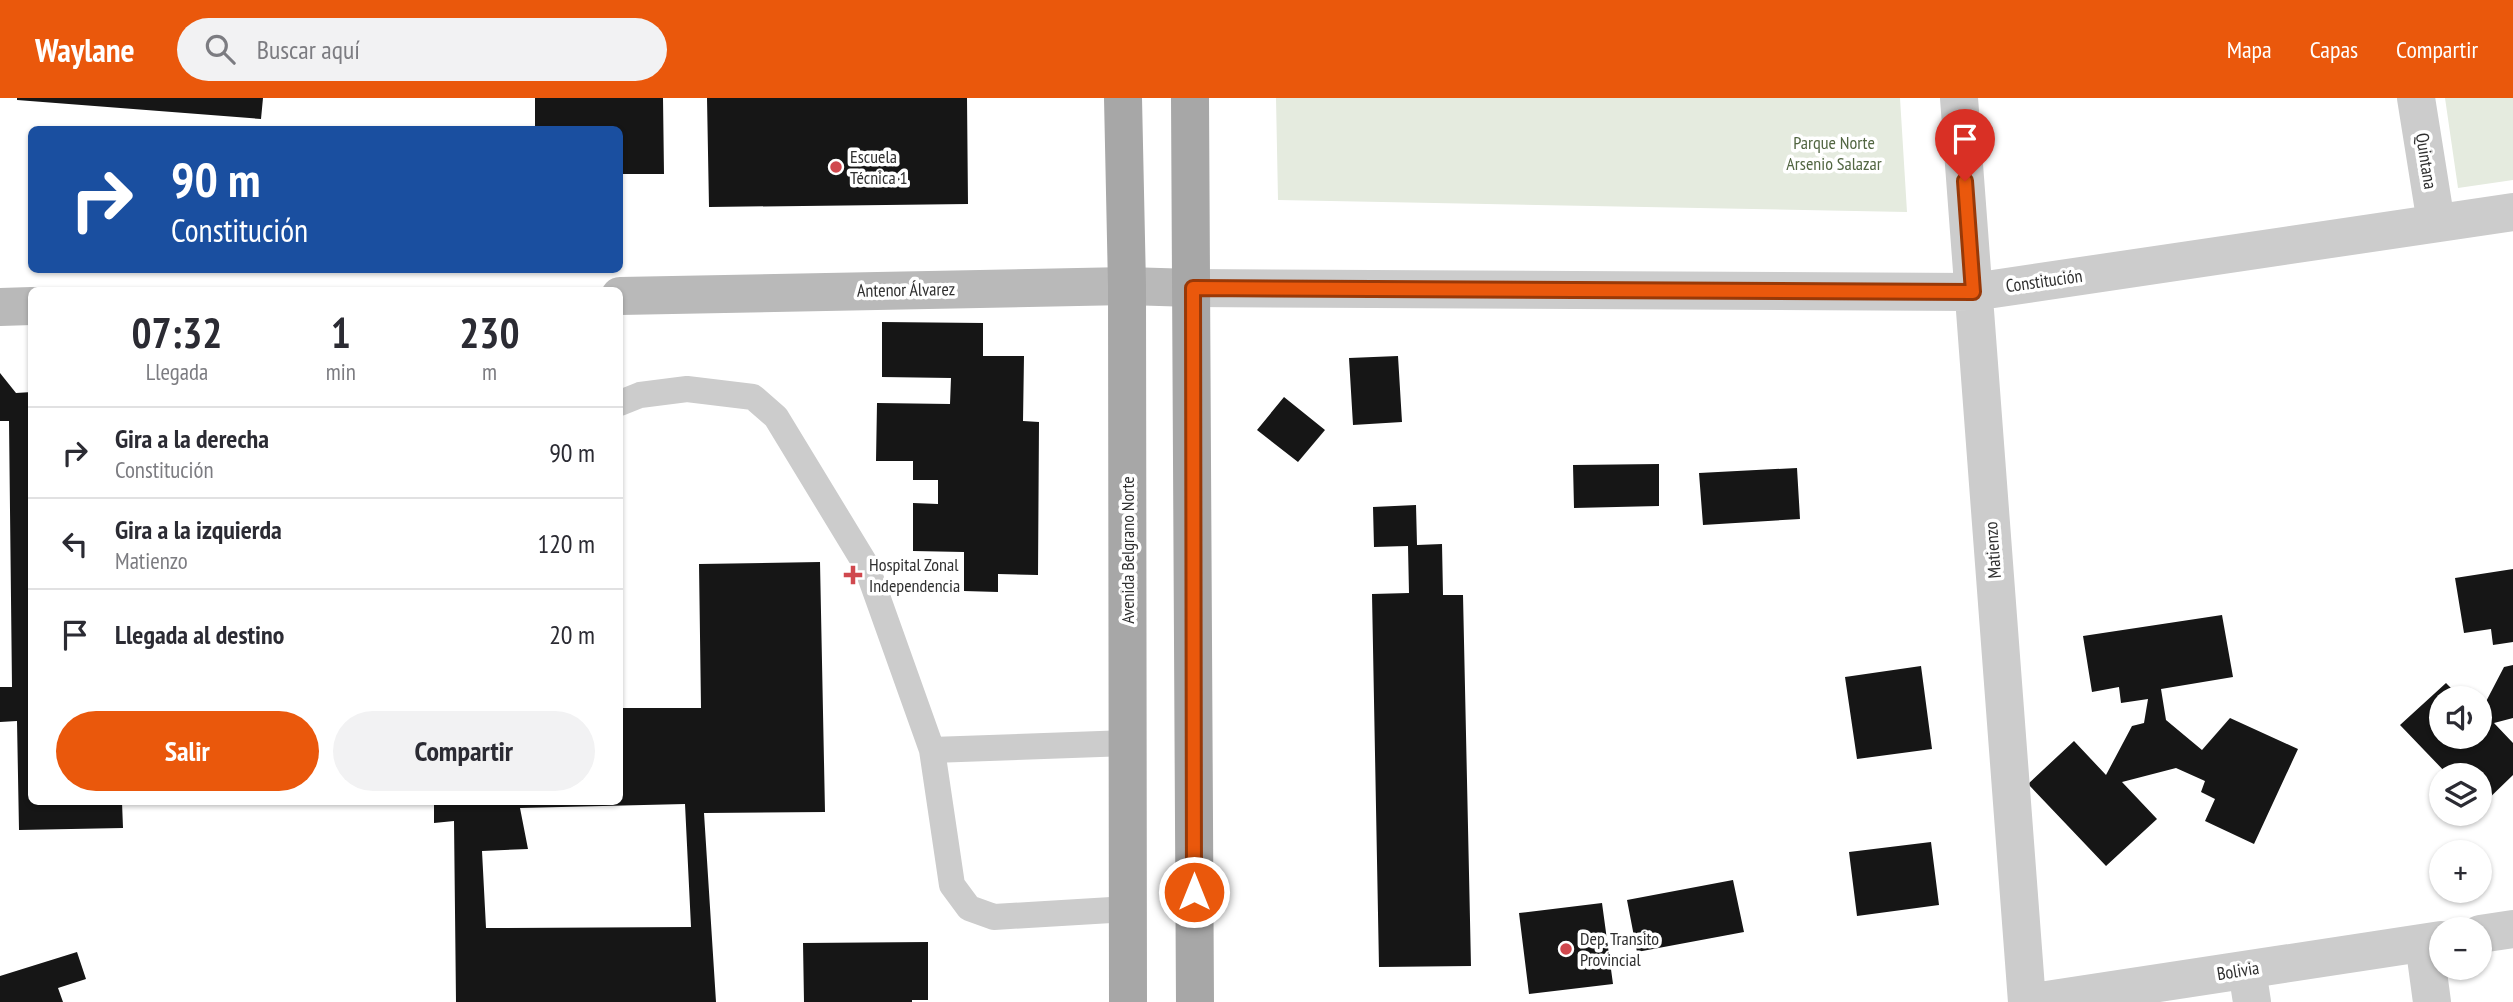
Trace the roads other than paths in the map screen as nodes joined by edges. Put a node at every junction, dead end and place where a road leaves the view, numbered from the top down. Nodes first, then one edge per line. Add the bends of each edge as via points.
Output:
1 (1123, 98) edge
2 (1191, 98) edge
3 (1959, 98) edge
4 (2416, 98) edge
5 (2513, 212) edge
6 (2436, 223) junction
7 (1127, 286) junction
8 (1193, 288) junction
9 (1973, 292) junction
10 (623, 296) edge
11 (28, 306) edge
12 (0, 307) edge
13 (623, 401) edge
14 (1128, 743) junction
15 (932, 750) junction
16 (1128, 909) junction
17 (2513, 929) edge
18 (2492, 932) edge
19 (2429, 942) edge
20 (2432, 980) edge
21 (2249, 986) edge
22 (1128, 1002) edge
23 (1195, 1002) edge
24 (2027, 1002) edge
25 (2034, 1002) edge
26 (2432, 1002) edge

1 - 7 main road, Avenida Belgrano Norte
2 - 8 main road
3 - 9 street, Matienzo
4 - 6 street, Quintana
5 - 6 street, Constitución
6 - 9 street, Constitución
7 - 8 main road, Antenor Álvarez
7 - 10 main road, Antenor Álvarez
7 - 14 main road, Avenida Belgrano Norte
8 - 9 street, Constitución
8 - 23 main road
9 - 24 street, Matienzo
11 - 12 main road
13 - 15 lane via 687,389 752,397 776,417 866,565
14 - 15 lane
14 - 16 main road, Avenida Belgrano Norte
15 - 16 lane via 952,885 969,908 994,917
16 - 22 main road, Avenida Belgrano Norte
17 - 18 street
19 - 21 street, Bolivia
20 - 26 street
21 - 25 street, Bolivia

